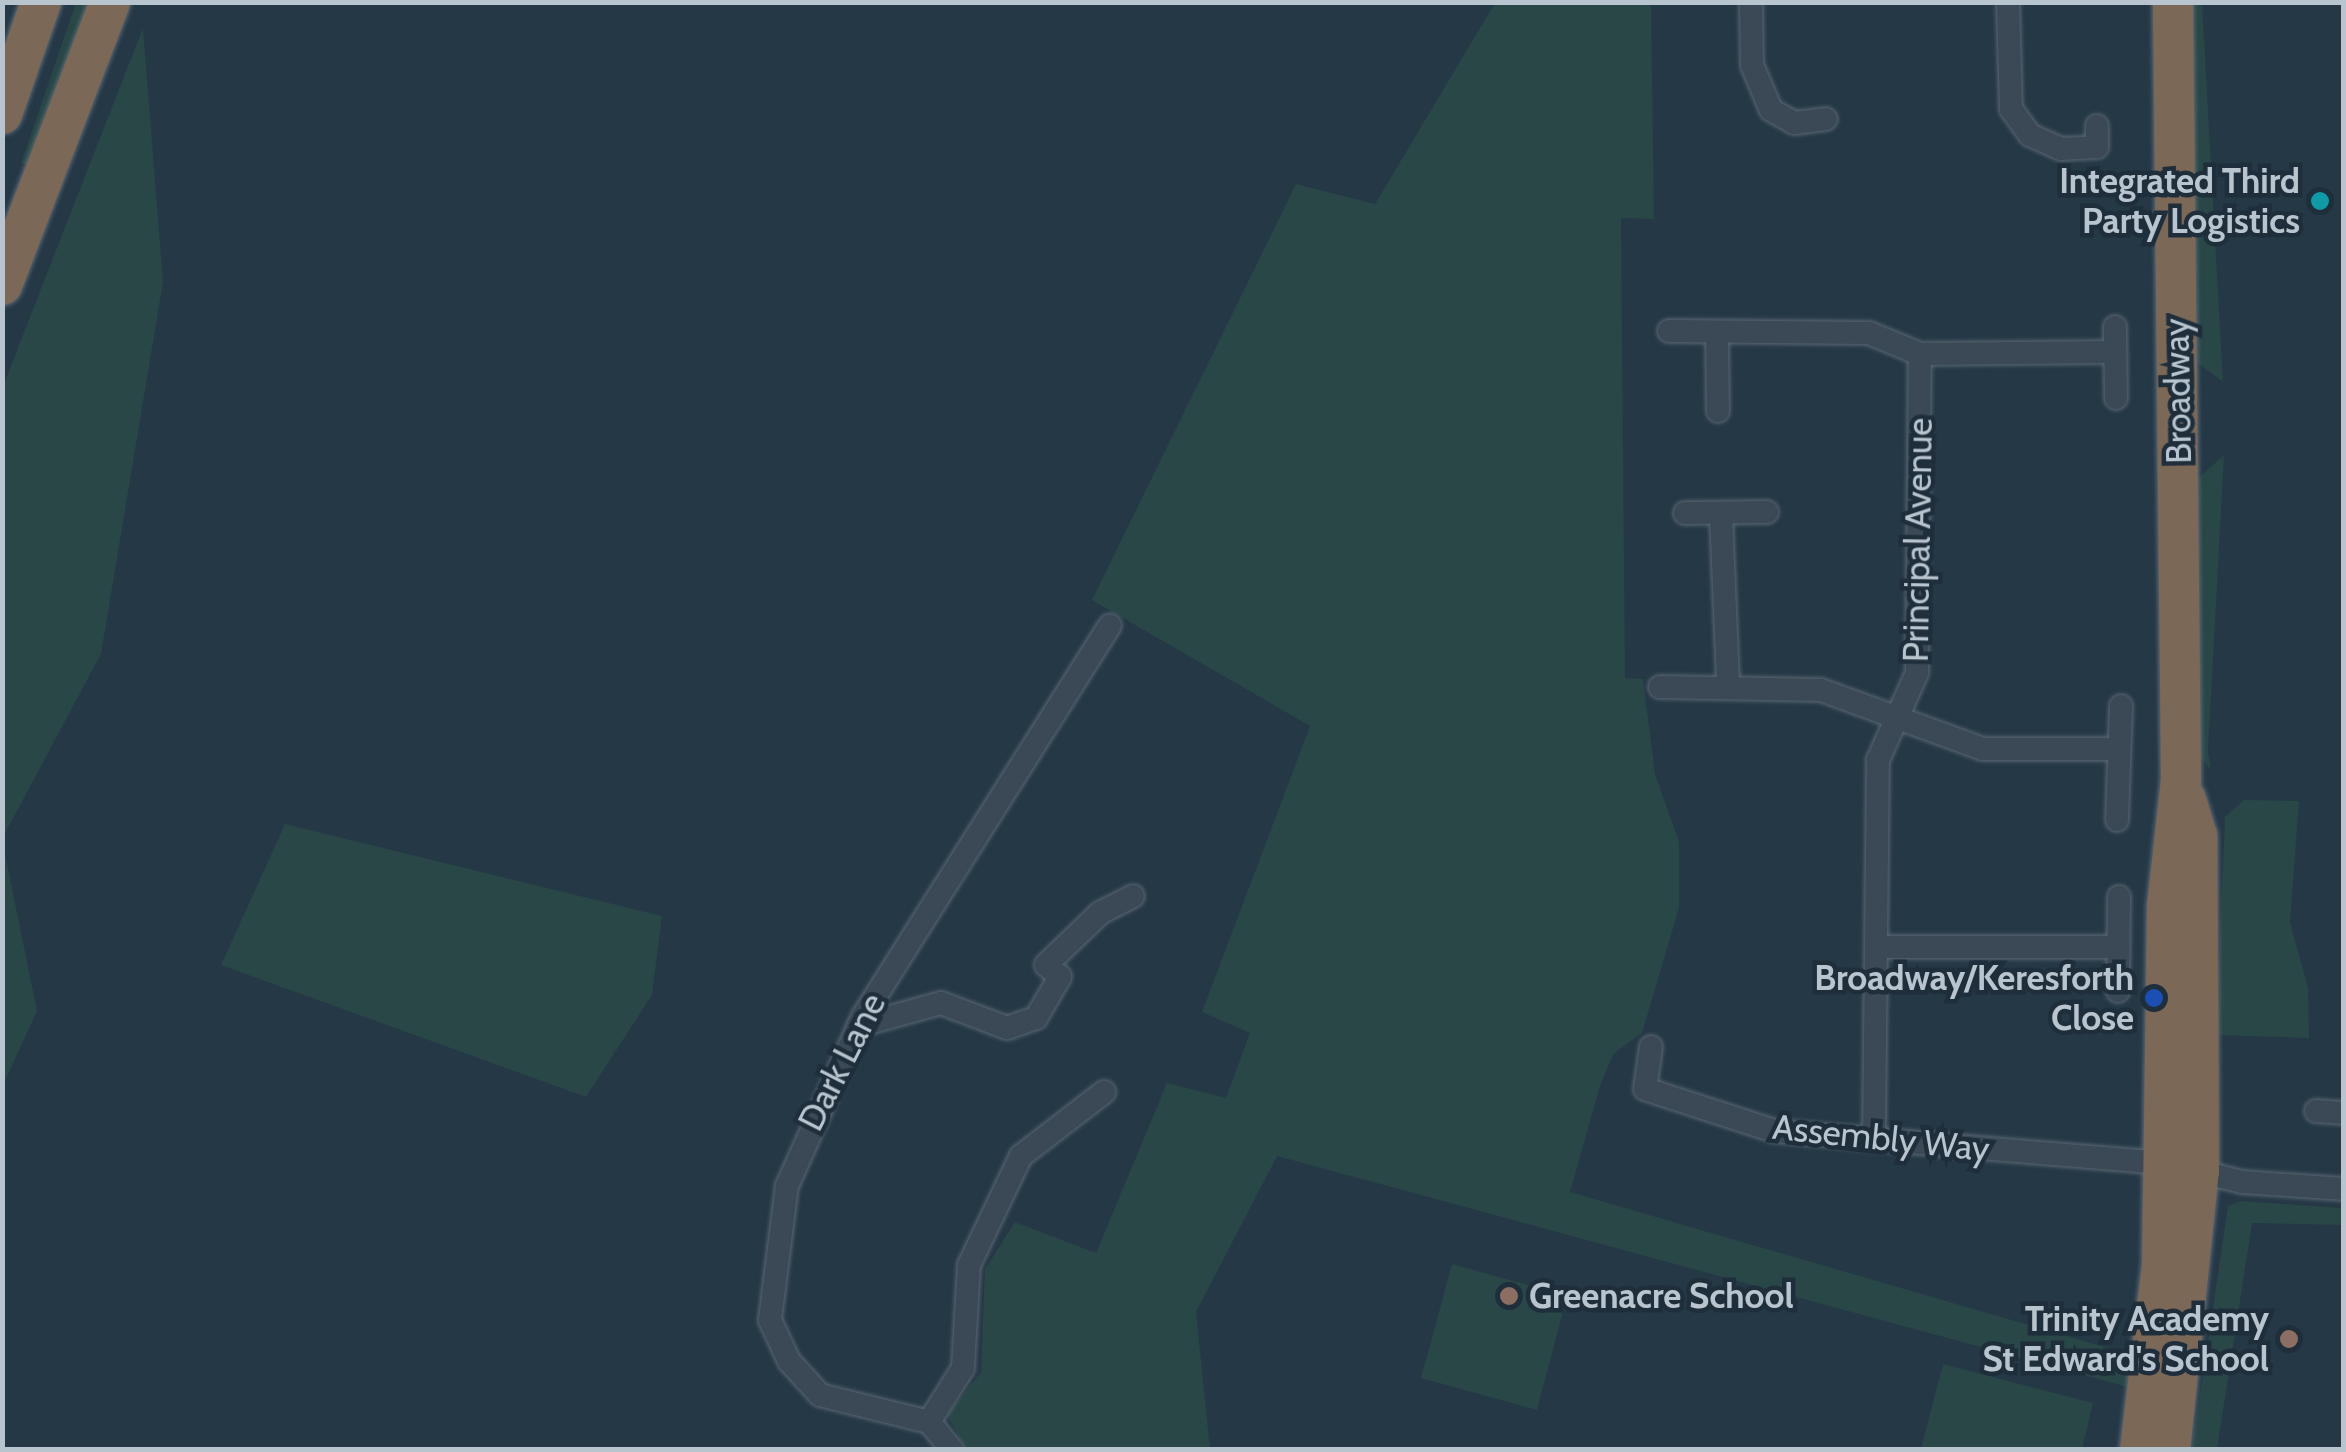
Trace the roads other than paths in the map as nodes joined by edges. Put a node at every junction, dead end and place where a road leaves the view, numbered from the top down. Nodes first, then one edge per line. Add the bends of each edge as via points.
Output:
1 (40, 2) edge
2 (110, 2) edge
3 (1750, 2) edge
4 (2008, 2) edge
5 (2173, 2) edge
6 (2, 114) edge
7 (1826, 118) dead end
8 (2097, 126) dead end
9 (2, 286) edge
10 (2116, 328) dead end
11 (1669, 331) dead end
12 (1717, 332) junction
13 (2110, 352) junction
14 (1920, 354) junction
15 (2116, 398) dead end
16 (1718, 412) dead end
17 (1767, 512) dead end
18 (1685, 514) dead end
19 (1721, 515) junction
20 (1110, 626) dead end
21 (1728, 683) junction
22 (1660, 687) dead end
23 (2120, 706) dead end
24 (1903, 717) junction
25 (2116, 749) junction
26 (2117, 820) dead end
27 (1133, 896) dead end
28 (2120, 897) dead end
29 (1880, 946) junction
30 (2117, 947) junction
31 (2118, 991) dead end
32 (858, 1026) junction
33 (1651, 1046) dead end
34 (1104, 1092) dead end
35 (2316, 1111) dead end
36 (2344, 1113) edge
37 (1874, 1137) junction
38 (2182, 1167) junction
39 (2344, 1189) edge
40 (929, 1422) junction
41 (952, 1450) edge
42 (2140, 1450) edge
43 (2170, 1450) edge

1 - 6 highway
2 - 9 highway
3 - 7 street via 1752,65 1771,110 1794,123
4 - 8 street via 2011,109 2030,135 2060,148 2097,147
5 - 38 highway, Broadway via 2181,780 2198,836
10 - 13 street
11 - 12 street
12 - 14 street via 1869,333
12 - 16 street
13 - 14 street
13 - 15 street
14 - 24 street, Principal Avenue via 1918,673
17 - 19 street
18 - 19 street
19 - 21 street
20 - 32 street, Dark Lane
21 - 22 street
21 - 24 street via 1821,690
23 - 25 street
24 - 25 street via 1983,749
24 - 29 street, Principal Avenue via 1878,760
25 - 26 street
27 - 32 street via 1100,913 1046,965 1060,977 1036,1018 1007,1028 941,1003
28 - 30 street
29 - 30 street
29 - 37 street, Principal Avenue
30 - 31 street
32 - 40 street, Dark Lane via 794,1155 770,1320 788,1361 820,1396
33 - 37 street, Assembly Way via 1645,1089 1774,1131
34 - 40 street via 1020,1156 970,1265 963,1368
35 - 36 street
37 - 38 street, Assembly Way
38 - 39 street, Assembly Way
38 - 42 highway, Broadway
38 - 43 highway, Broadway
40 - 41 street

